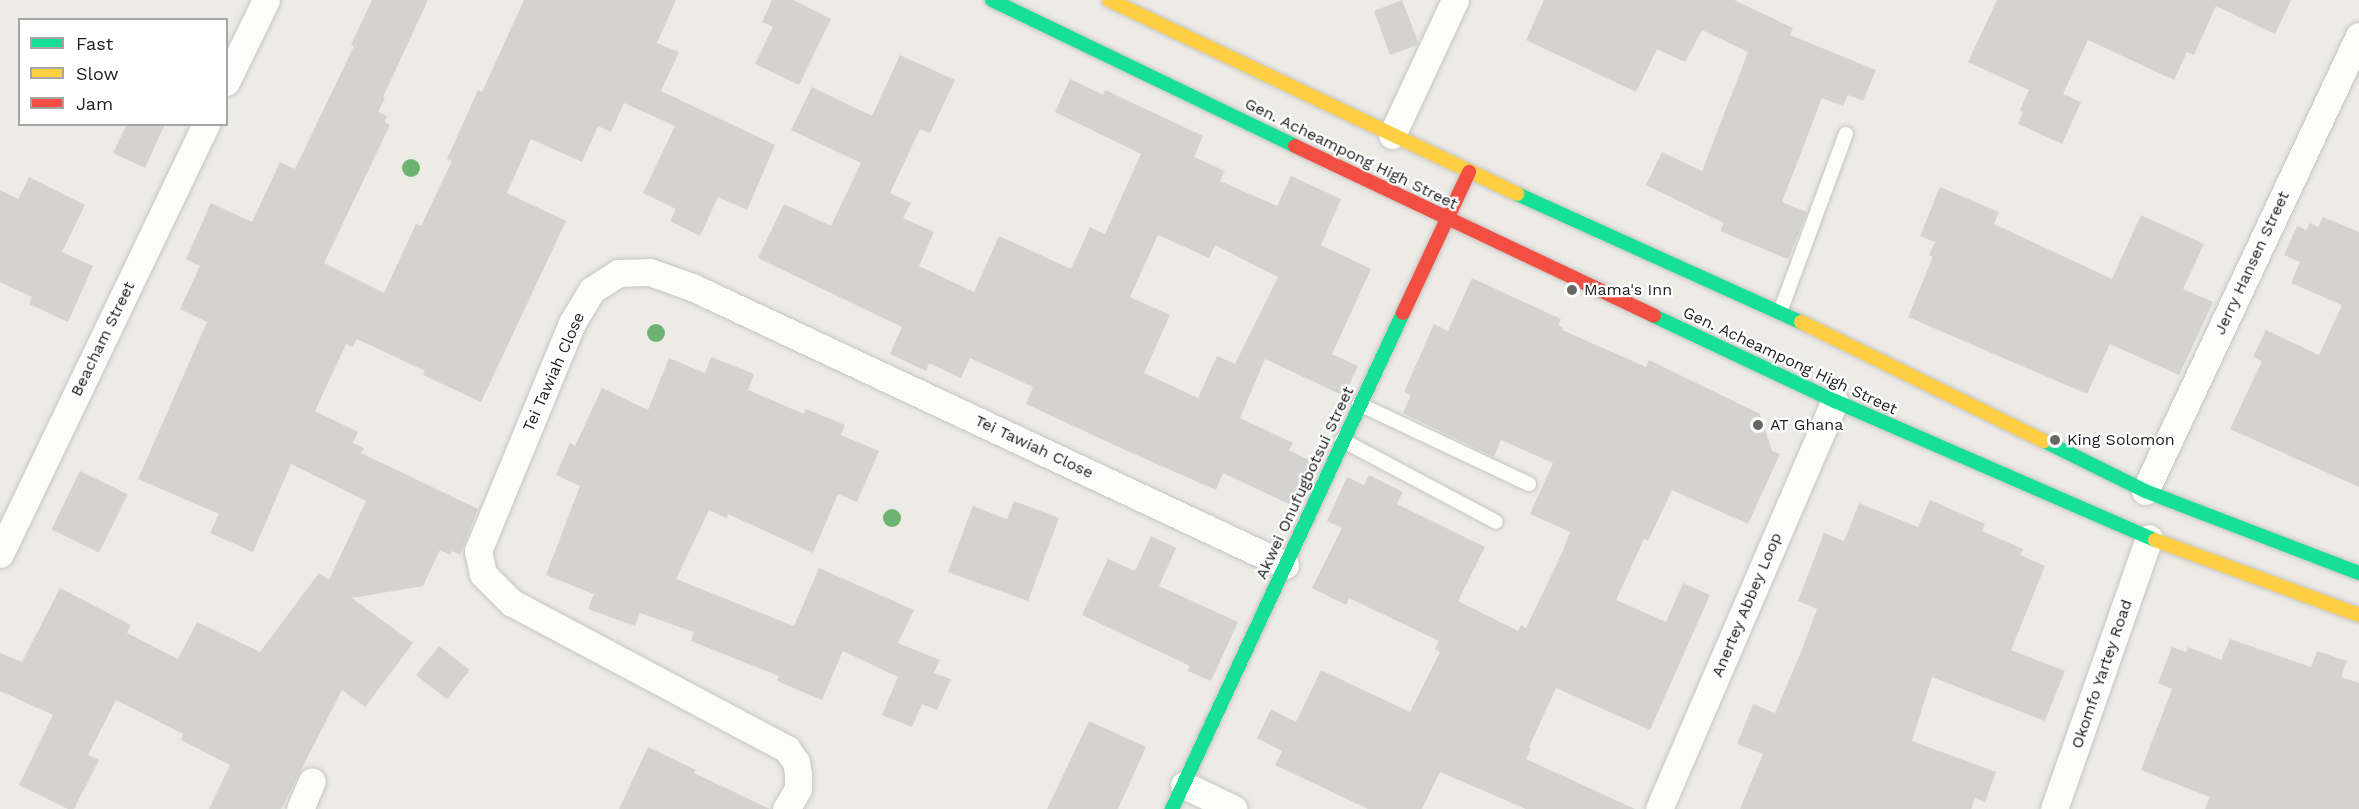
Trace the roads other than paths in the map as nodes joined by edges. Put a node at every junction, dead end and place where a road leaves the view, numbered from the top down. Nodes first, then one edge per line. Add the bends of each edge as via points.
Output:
1 (266, 0) edge
2 (992, 0) edge
3 (1109, 0) edge
4 (1455, 0) edge
5 (2359, 36) edge
6 (228, 78) edge
7 (205, 126) edge
8 (1846, 134) dead end
9 (1392, 135) junction
10 (1469, 172) junction
11 (1445, 218) junction
12 (1780, 312) junction
13 (1835, 401) junction
14 (1359, 404) junction
15 (1342, 440) junction
16 (1529, 484) dead end
17 (2145, 491) junction
18 (1496, 522) dead end
19 (2149, 538) junction
20 (0, 554) edge
21 (1285, 564) junction
22 (2359, 573) edge
23 (2359, 615) edge
24 (312, 781) dead end
25 (1184, 785) junction
26 (300, 809) edge
27 (786, 809) edge
28 (1172, 809) edge
29 (1234, 809) edge
30 (1659, 809) edge
31 (2054, 809) edge

1 - 6 street
2 - 11 main road, Gen. Acheampong High Street
3 - 9 main road, Gen. Acheampong High Street
4 - 9 street
5 - 17 street, Jerry Hansen Street
7 - 20 street, Beacham Street
8 - 12 lane
9 - 10 main road, Gen. Acheampong High Street
10 - 11 main road, Akwei Onufugbotsui Street
10 - 12 main road, Gen. Acheampong High Street
11 - 13 main road, Gen. Acheampong High Street
11 - 14 main road, Akwei Onufugbotsui Street
12 - 17 main road, Gen. Acheampong High Street
13 - 19 main road, Gen. Acheampong High Street
13 - 30 street, Anertey Abbey Loop
14 - 15 main road, Akwei Onufugbotsui Street
14 - 16 lane
15 - 18 lane
15 - 21 main road, Akwei Onufugbotsui Street
17 - 22 main road, Gen. Acheampong High Street
19 - 23 main road, Gen. Acheampong High Street
19 - 31 street, Okomfo Yartey Road
21 - 25 main road, Akwei Onufugbotsui Street
21 - 27 street, Tei Tawiah Close via 692,287 650,272 618,273 592,290 572,323 478,551 483,574 512,603 787,749 796,762 798,789
24 - 26 street
25 - 28 main road, Akwei Onufugbotsui Street
25 - 29 street

